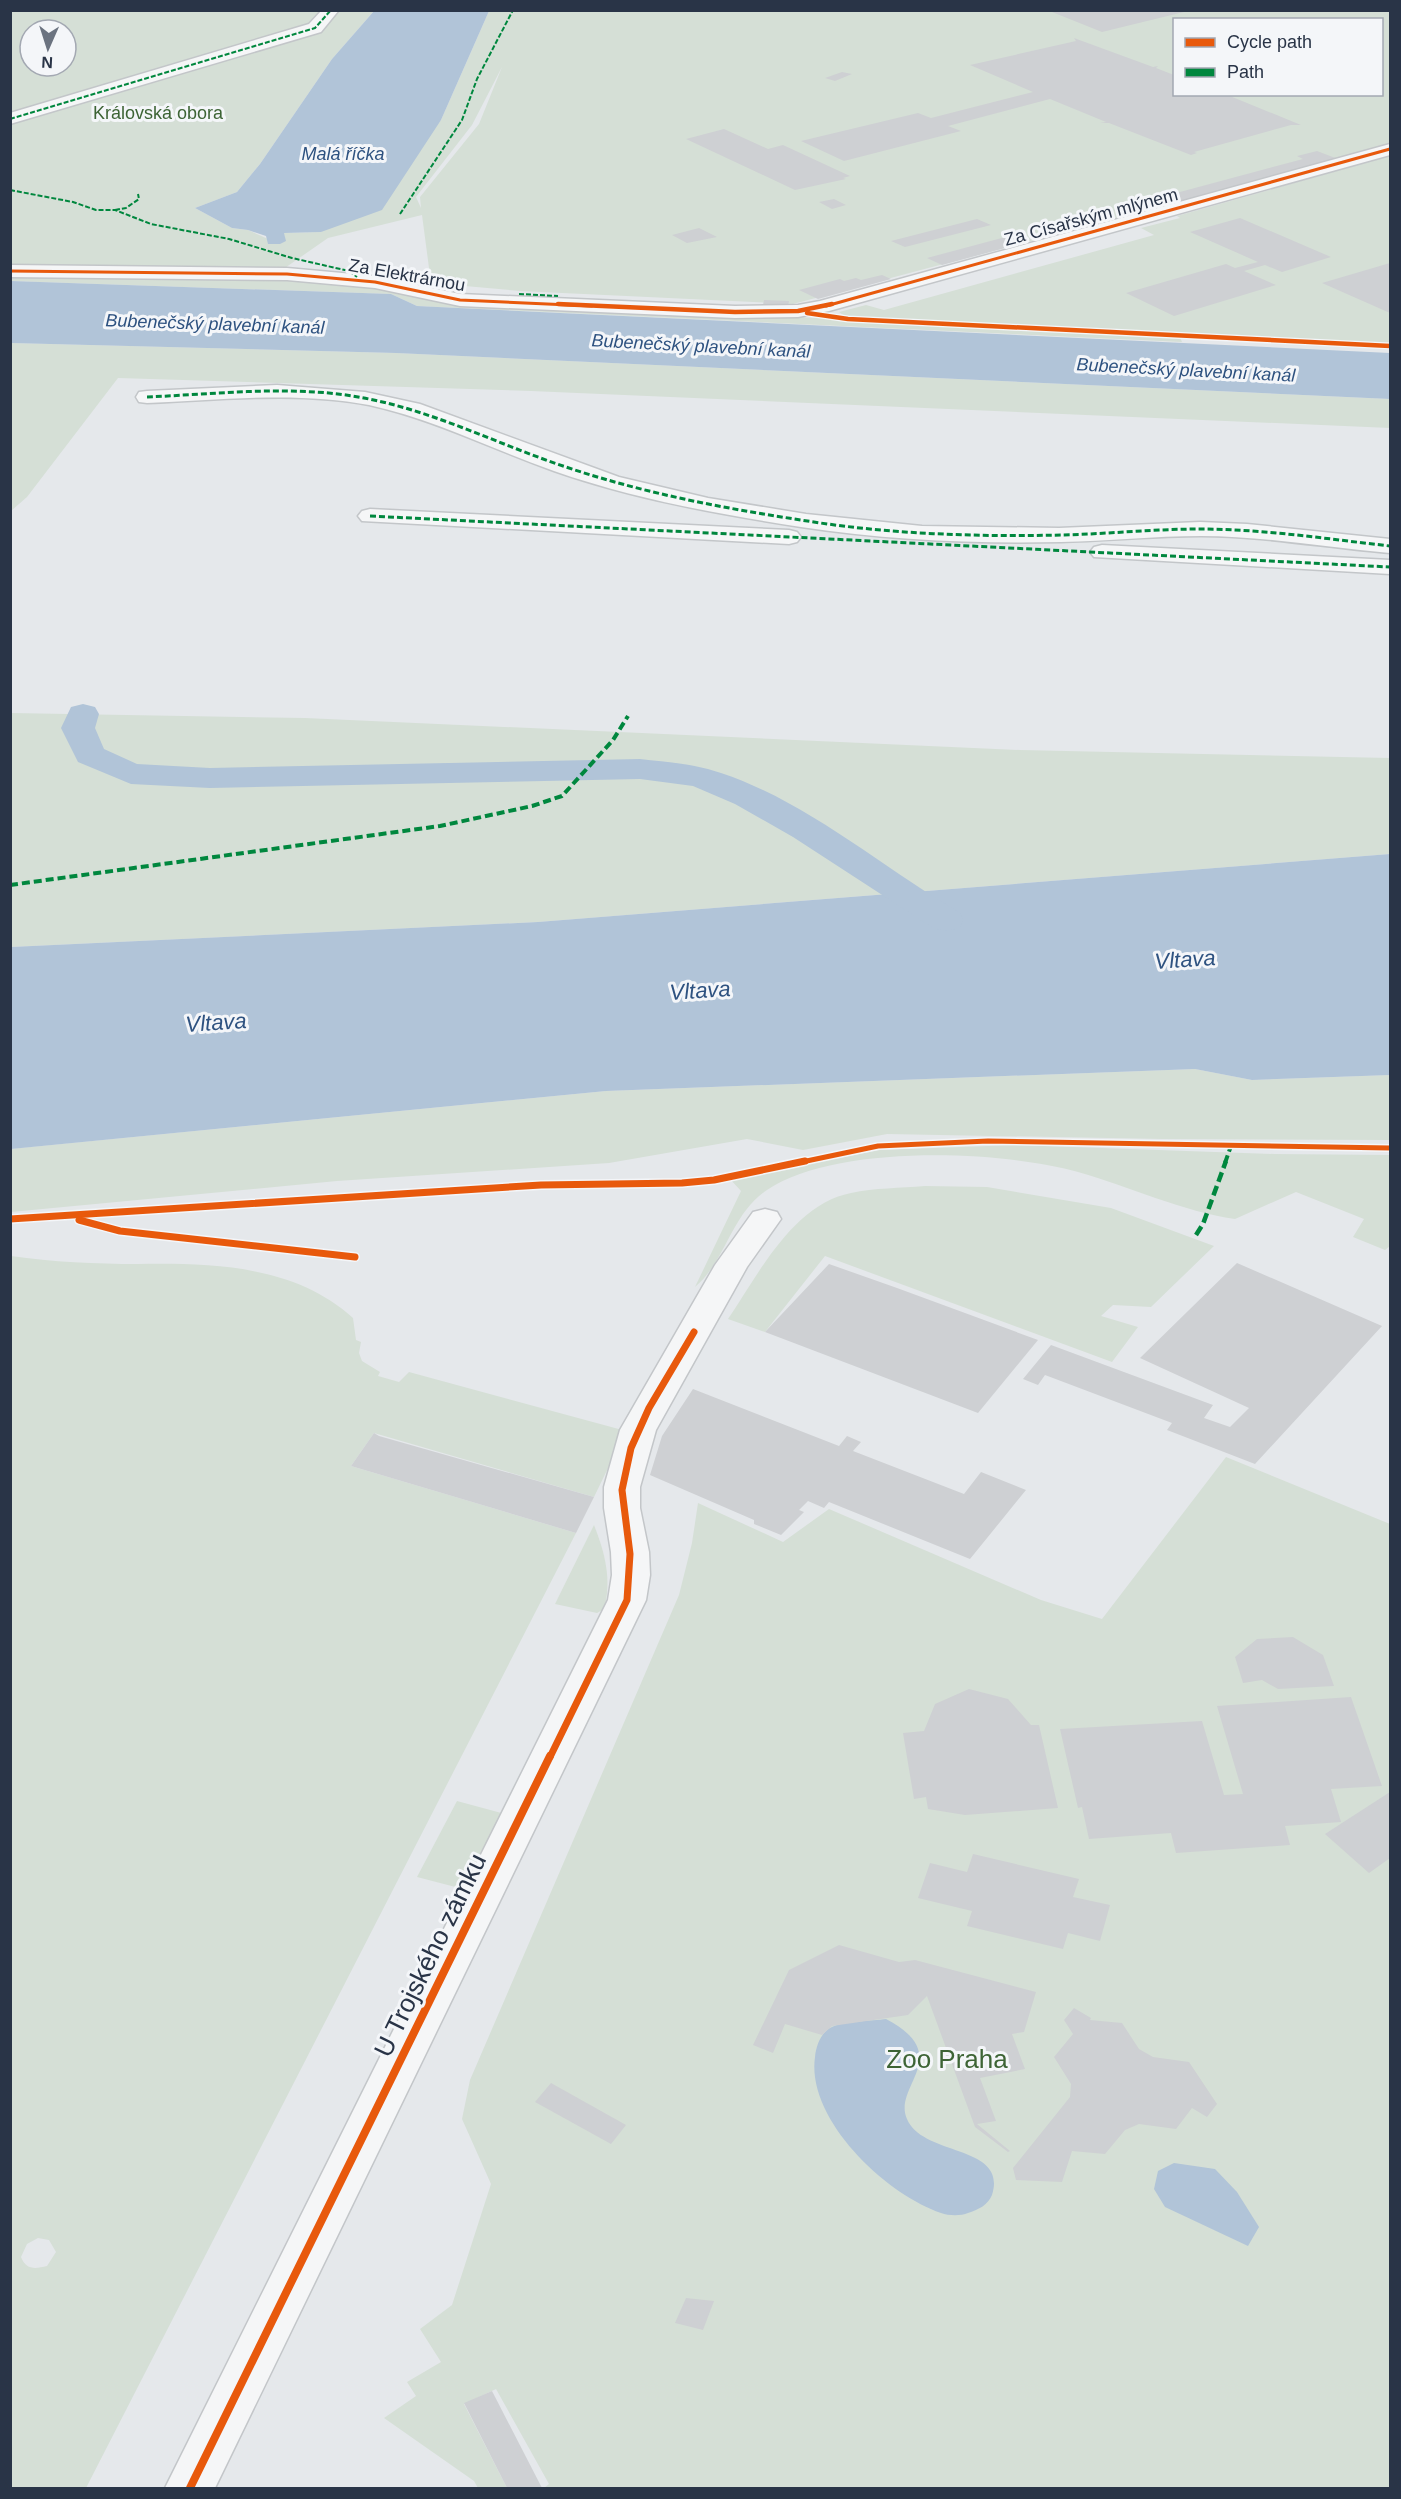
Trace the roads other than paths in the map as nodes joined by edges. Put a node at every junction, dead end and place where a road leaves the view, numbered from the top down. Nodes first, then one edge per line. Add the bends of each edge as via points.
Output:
1 (331, 10) edge
2 (10, 119) edge
3 (1390, 149) edge
4 (10, 271) edge
5 (798, 311) joint
6 (147, 397) dead end
7 (370, 516) dead end
8 (1390, 546) edge
9 (1390, 567) edge
10 (765, 1219) dead end
11 (190, 2488) edge

1 - 2 street via 315,28
3 - 5 street, Za Císařským mlýnem
4 - 5 street, Za Elektrárnou via 287,274 375,282 460,300 735,312
6 - 8 street via 288,391 365,398 420,411 612,482 708,505 806,521 922,533 1247,531
7 - 9 street
10 - 11 street, U Trojského zámku via 732,1265 641,1424 622,1488 630,1552 627,1600

